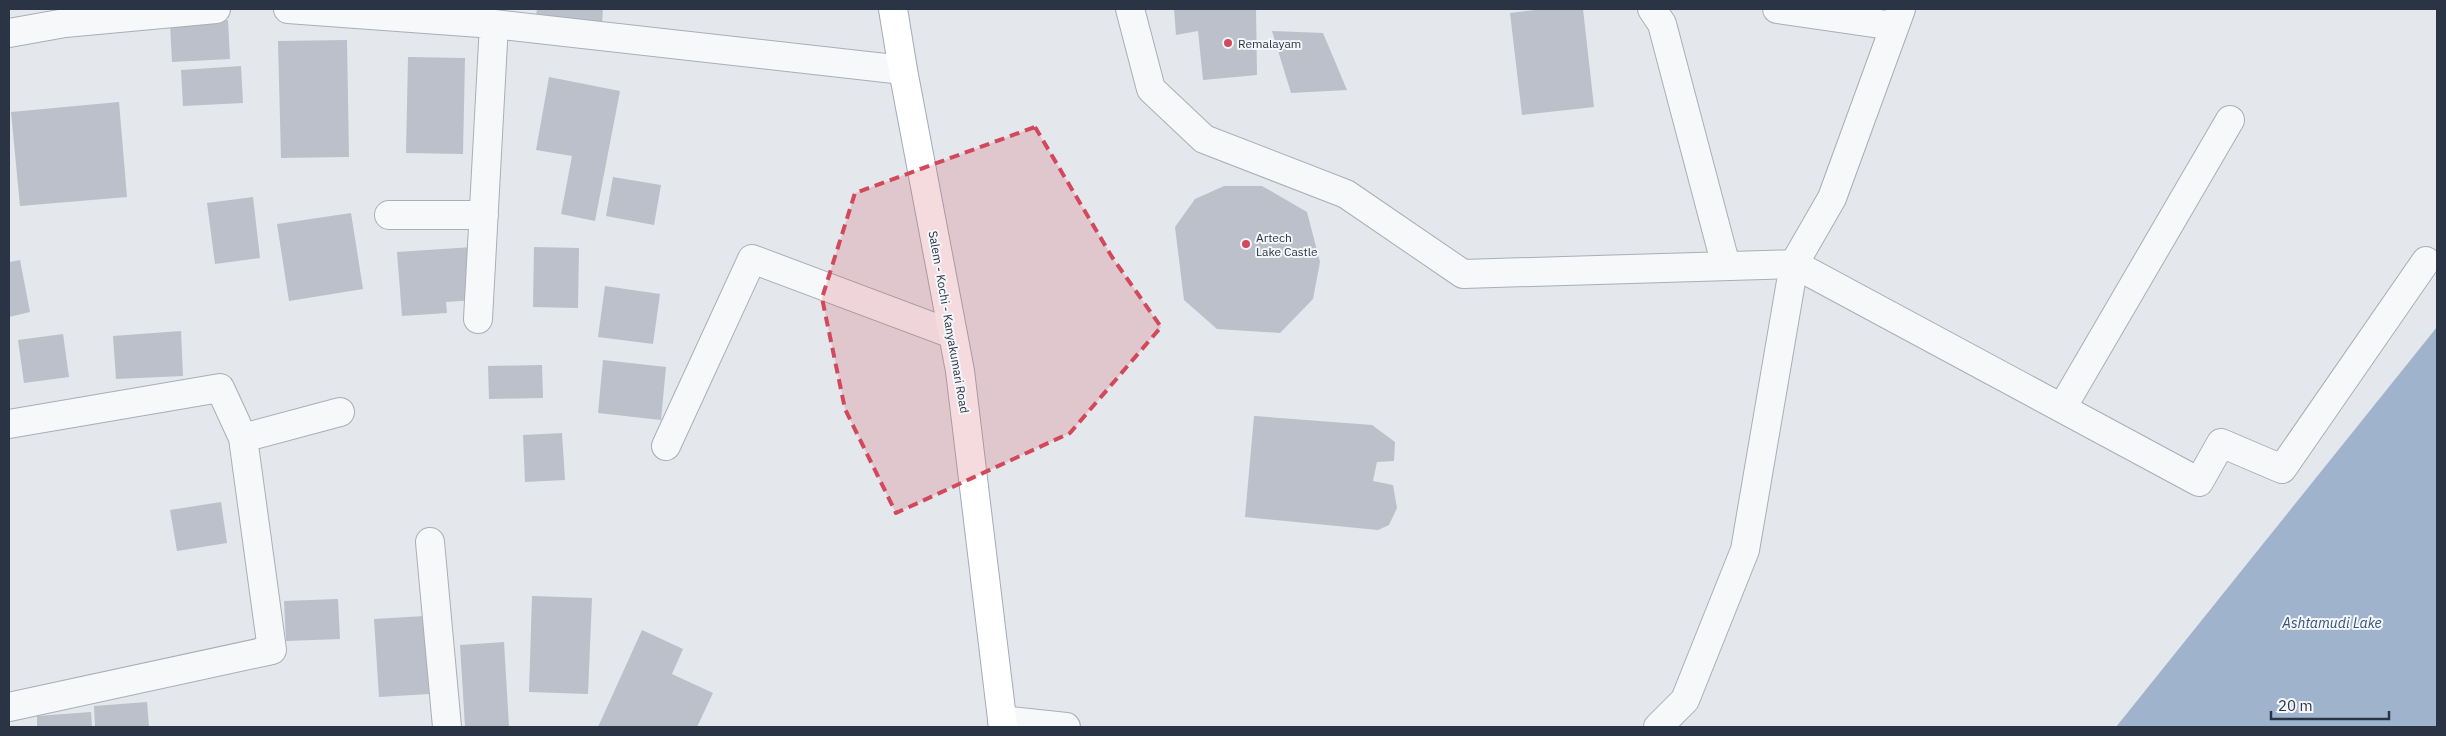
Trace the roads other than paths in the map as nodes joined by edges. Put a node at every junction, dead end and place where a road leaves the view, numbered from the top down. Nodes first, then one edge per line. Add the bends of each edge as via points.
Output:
1 (216, 9) edge
2 (288, 9) edge
3 (894, 9) edge
4 (1130, 9) edge
5 (1652, 9) edge
6 (1777, 9) edge
7 (1898, 18) edge
8 (568, 20) edge
9 (494, 24) junction
10 (9, 33) edge
11 (903, 70) junction
12 (2230, 120) dead end
13 (389, 215) dead end
14 (484, 215) junction
15 (2426, 261) dead end
16 (1794, 264) junction
17 (1726, 266) junction
18 (478, 318) dead end
19 (952, 334) junction
20 (2062, 408) junction
21 (340, 412) dead end
22 (9, 424) edge
23 (243, 438) junction
24 (666, 446) dead end
25 (430, 542) dead end
26 (9, 707) edge
27 (1002, 723) edge
28 (447, 727) edge
29 (1066, 727) edge
30 (1658, 727) edge

1 - 10 street via 65,23
2 - 9 street
3 - 11 main road, Salem - Kochi - Kanyakumari Road
4 - 17 street via 1151,89 1204,139 1346,194 1463,274
5 - 17 street via 1662,24
6 - 7 street
7 - 16 street via 1832,198
8 - 9 street
8 - 11 street
9 - 14 street
11 - 19 main road, Salem - Kochi - Kanyakumari Road
12 - 20 street
13 - 14 street
14 - 18 street
15 - 20 street via 2282,469 2222,443 2199,482
16 - 17 street
16 - 20 street
16 - 30 street via 1745,550 1686,700
19 - 24 street via 752,260
19 - 27 main road, Salem - Kochi - Kanyakumari Road via 961,380
21 - 23 street
22 - 23 street via 220,388
23 - 26 street via 272,650
25 - 28 street
27 - 29 street

